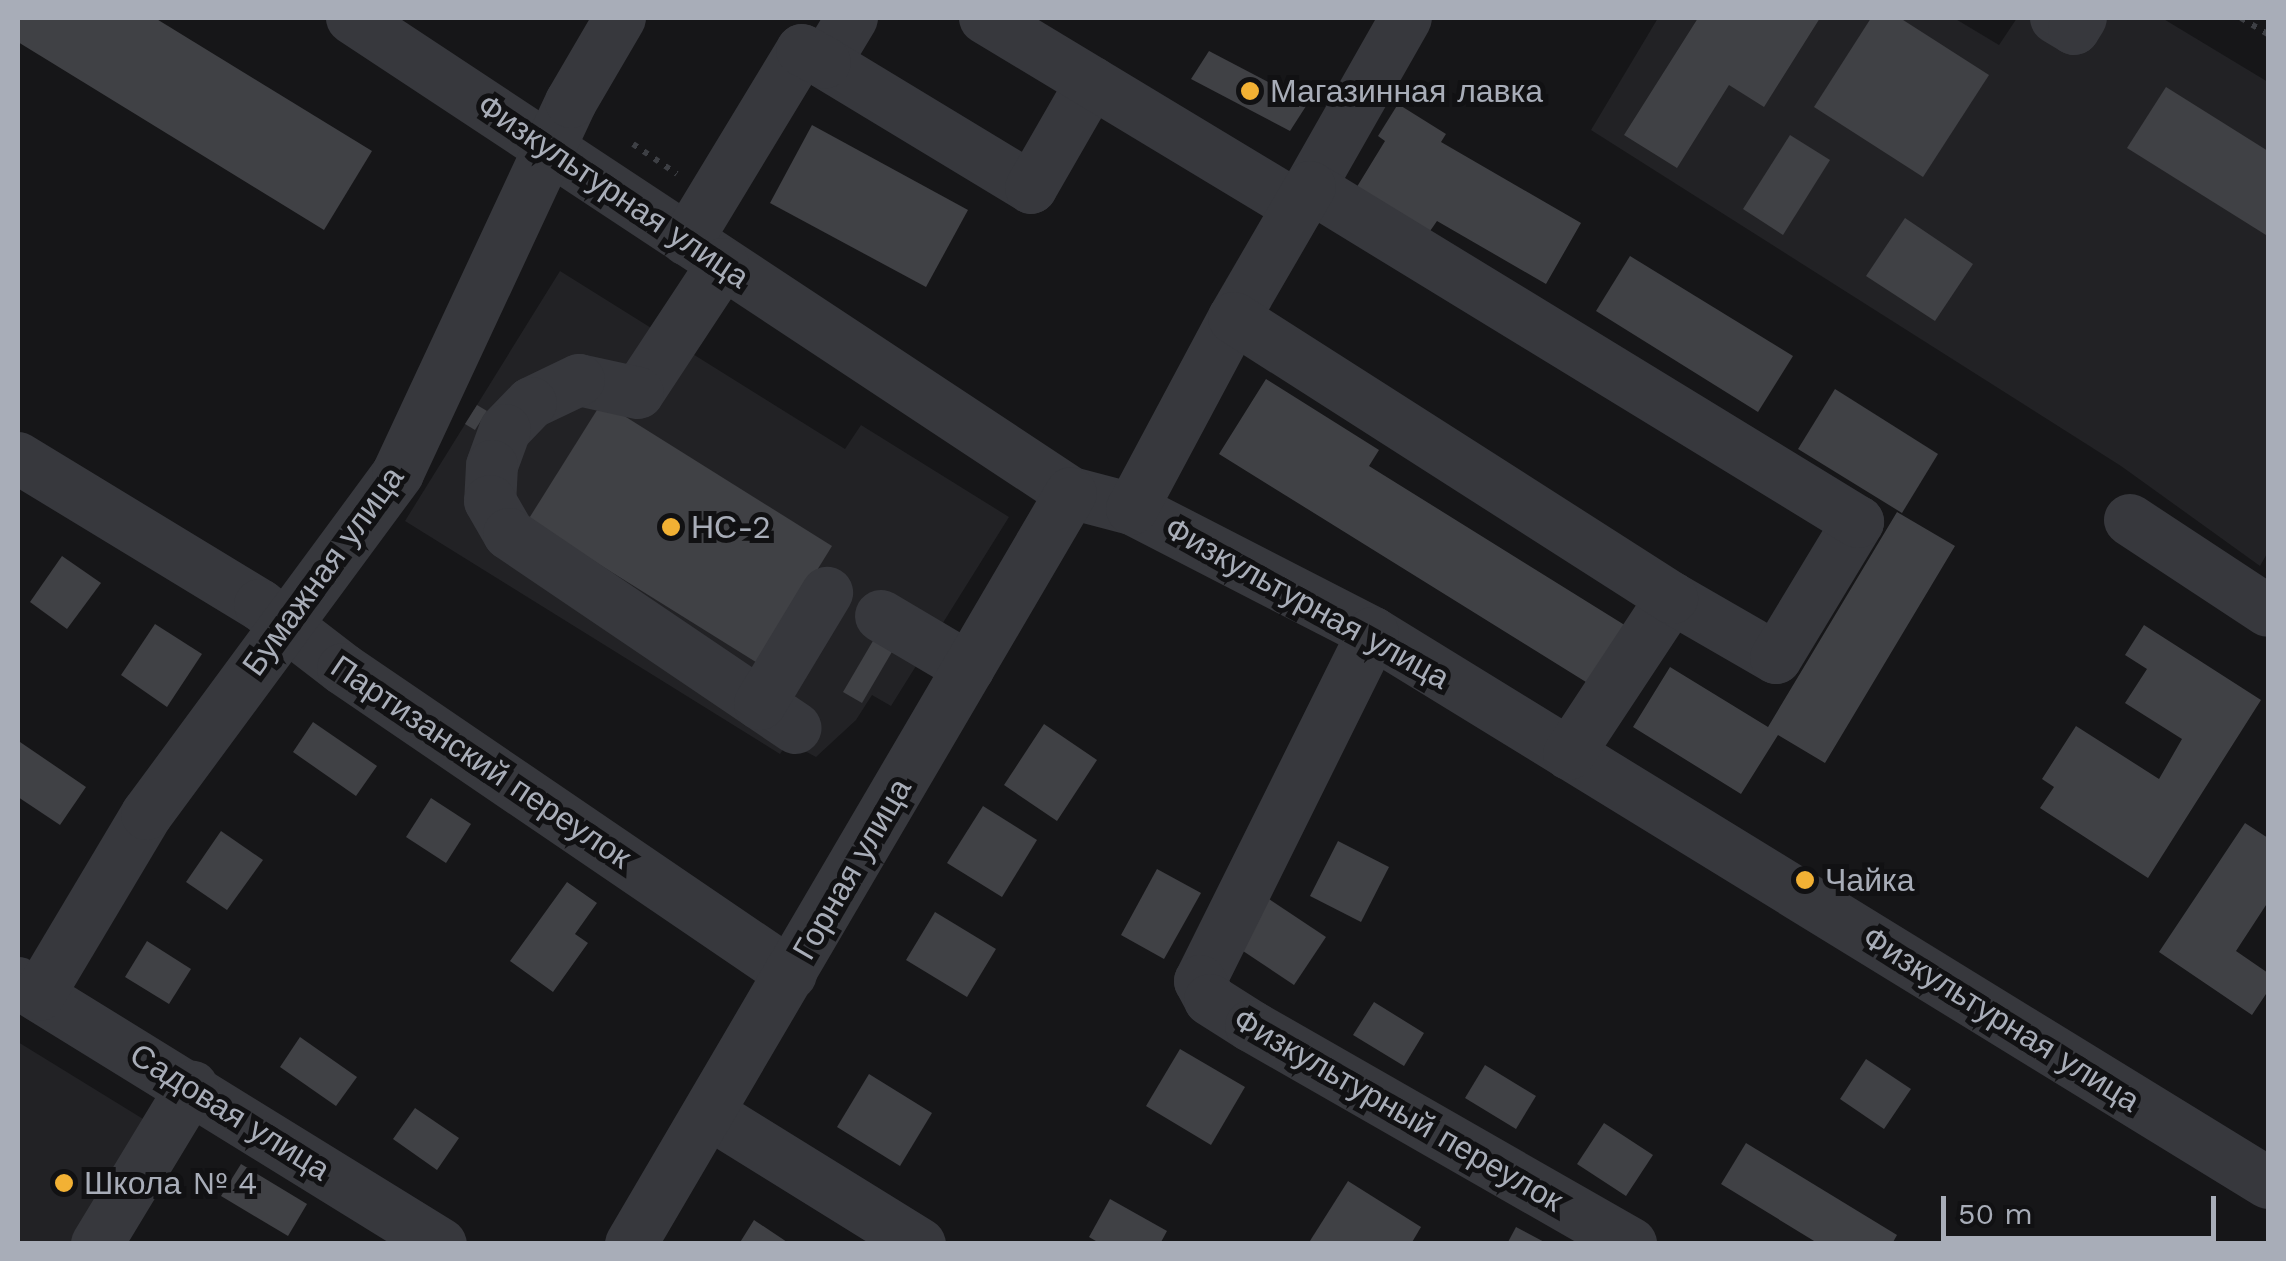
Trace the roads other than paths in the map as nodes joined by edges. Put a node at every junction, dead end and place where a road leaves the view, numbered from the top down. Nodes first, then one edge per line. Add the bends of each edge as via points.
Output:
1 (352, 18) edge
2 (620, 18) edge
3 (852, 18) edge
4 (985, 18) edge
5 (1406, 18) edge
6 (2056, 18) edge
7 (2081, 18) edge
8 (826, 63) junction
9 (1092, 82) junction
10 (550, 148) junction
11 (1304, 197) junction
12 (705, 252) junction
13 (1234, 318) junction
14 (18, 458) edge
15 (1071, 493) junction
16 (1132, 509) junction
17 (2130, 520) dead end
18 (827, 594) dead end
19 (1672, 598) junction
20 (2268, 611) edge
21 (881, 616) dead end
22 (285, 624) junction
23 (1373, 633) junction
24 (969, 668) junction
25 (1569, 754) junction
26 (791, 974) junction
27 (28, 989) edge
28 (192, 1087) junction
29 (710, 1114) junction
30 (2268, 1184) edge
31 (96, 1244) edge
32 (441, 1244) edge
33 (631, 1244) edge
34 (920, 1244) edge
35 (1631, 1244) edge

1 - 10 street, Физкультурная улица
2 - 10 street, Бумажная улица
3 - 8 street
4 - 9 street
5 - 11 street
6 - 7 street via 2074,29
8 - 9 street via 1031,188
8 - 12 street via 802,50
9 - 11 street
10 - 12 street, Физкультурная улица
10 - 22 street, Бумажная улица via 398,472
11 - 13 street
11 - 19 street via 1858,522 1776,658
12 - 15 street, Физкультурная улица
12 - 18 street via 638,393 579,380 531,402 505,430 492,466 490,502 508,534 778,716
13 - 16 street
13 - 19 street
14 - 22 street, Партизанский переулок
15 - 16 street, Физкультурная улица
15 - 24 street, Горная улица
16 - 23 street, Физкультурная улица
17 - 20 street
19 - 25 street
21 - 24 street
22 - 26 street, Партизанский переулок
22 - 27 street, Бумажная улица
23 - 25 street, Физкультурная улица
23 - 35 street, Физкультурный переулок via 1200,981 1210,1000 1251,1026
24 - 26 street, Горная улица
25 - 30 street, Физкультурная улица
26 - 29 street, Горная улица
27 - 28 street, Садовая улица
28 - 31 street
28 - 32 street, Садовая улица
29 - 33 street, Горная улица
29 - 34 street

